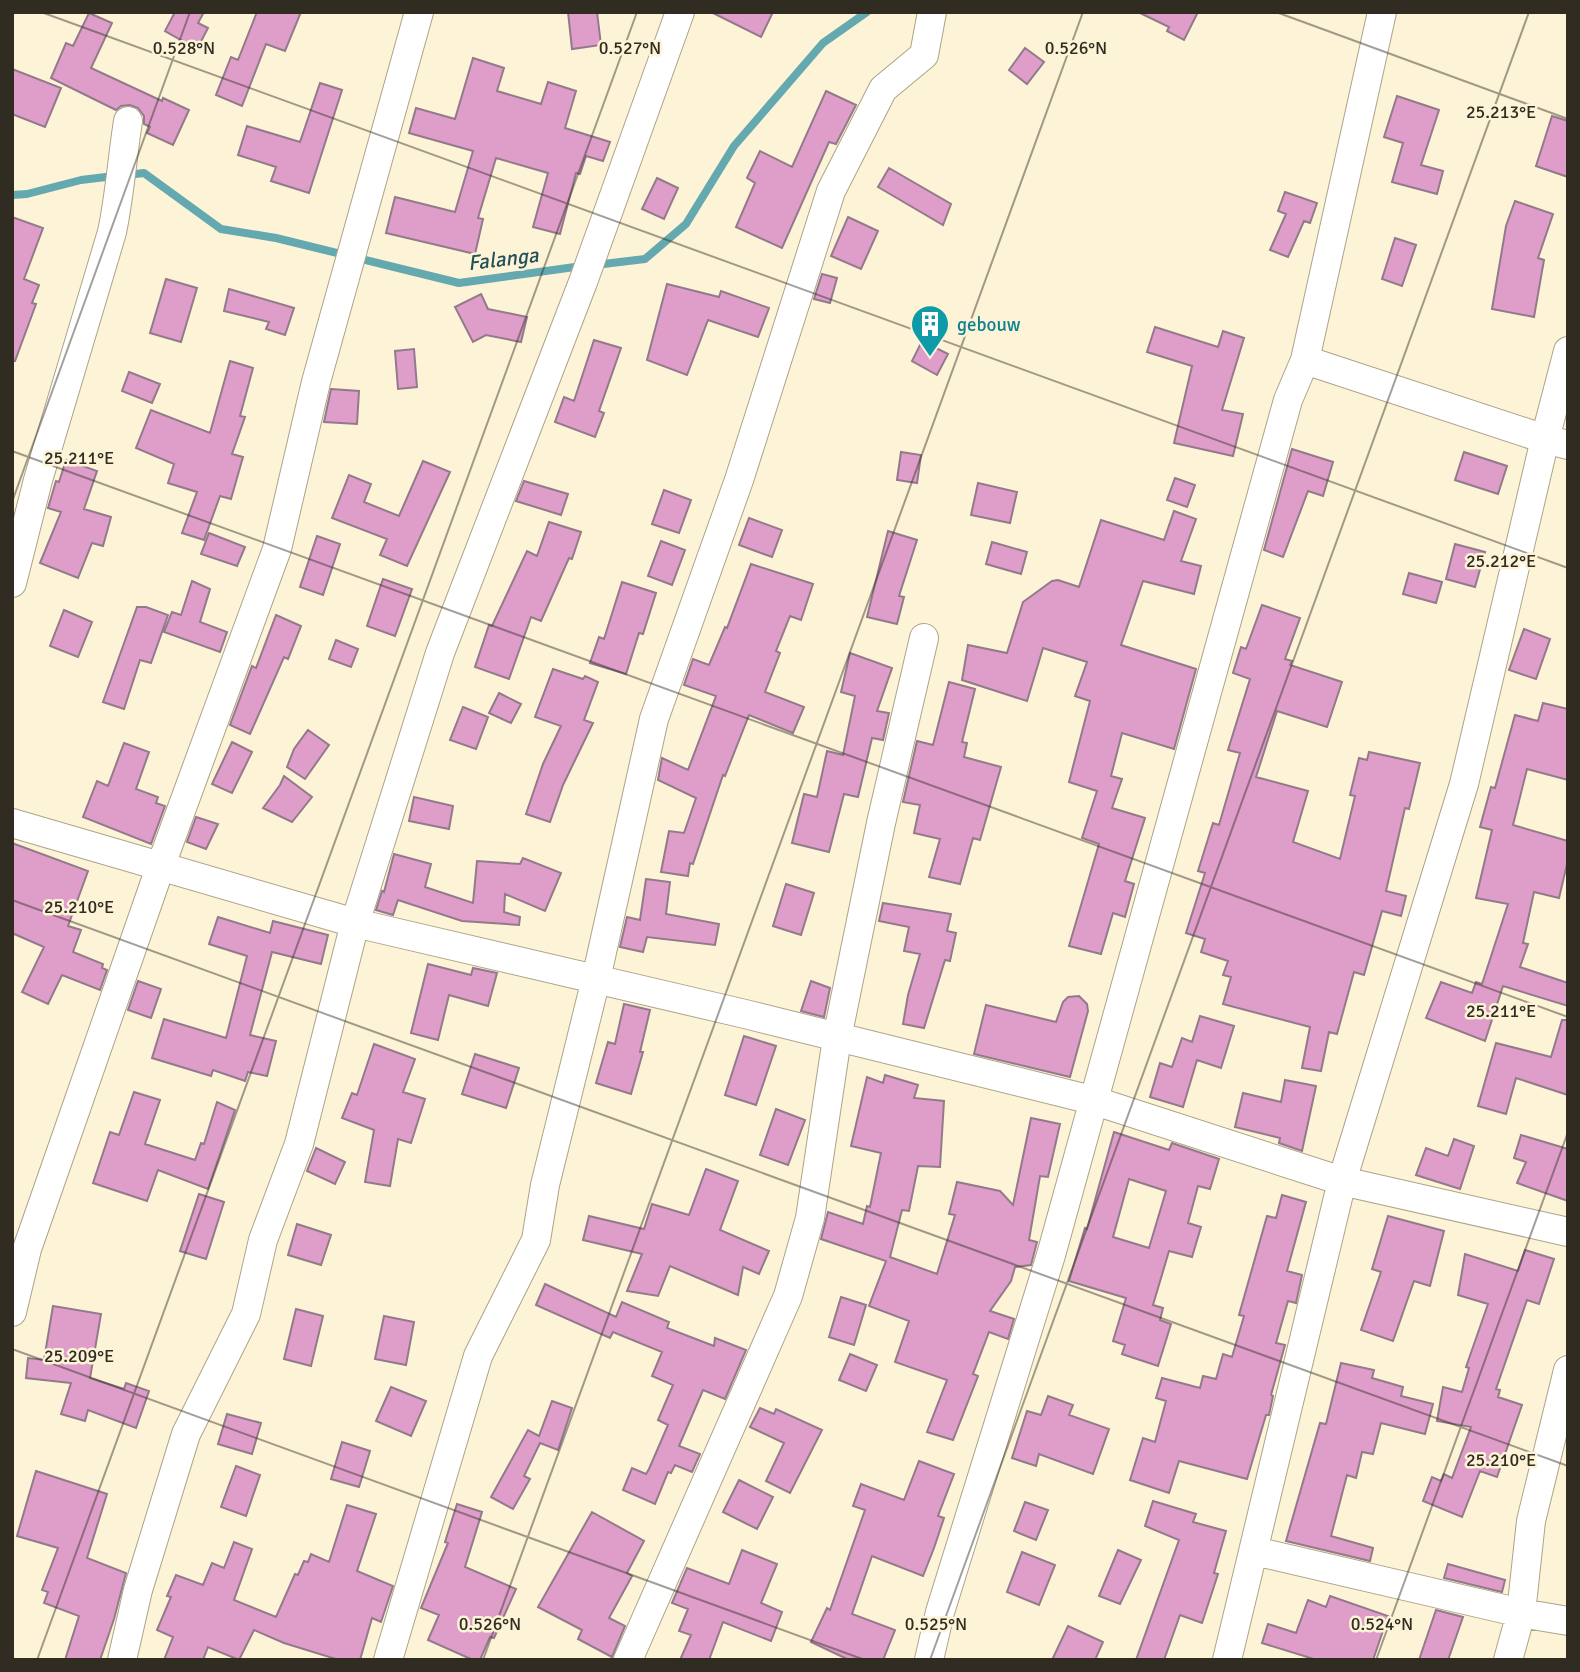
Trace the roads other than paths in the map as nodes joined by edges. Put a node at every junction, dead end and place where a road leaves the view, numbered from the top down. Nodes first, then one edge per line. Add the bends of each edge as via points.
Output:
1 (419, 12) edge
2 (681, 12) edge
3 (932, 12) edge
4 (1382, 12) edge
5 (128, 121) dead end
6 (1568, 351) edge
7 (1305, 360) junction
8 (1556, 442) edge
9 (12, 583) edge
10 (924, 638) dead end
11 (12, 822) edge
12 (162, 865) junction
13 (355, 923) junction
14 (596, 979) junction
15 (837, 1038) junction
16 (1092, 1100) junction
17 (1342, 1181) junction
18 (1568, 1232) edge
19 (12, 1312) edge
20 (1568, 1370) edge
21 (1254, 1551) junction
22 (1521, 1613) junction
23 (1568, 1621) edge
24 (122, 1660) edge
25 (388, 1660) edge
26 (628, 1660) edge
27 (929, 1660) edge
28 (1227, 1660) edge
29 (1508, 1660) edge

1 - 12 street via 316,382 277,549
2 - 13 street via 440,653
3 - 14 street via 924,55 883,89 831,191 738,480 653,719
4 - 7 street
5 - 9 street via 112,232
6 - 8 street
7 - 8 street
7 - 16 street via 1288,400
8 - 17 street via 1464,784
10 - 15 street
11 - 12 street
12 - 13 street
12 - 19 street via 27,1249
13 - 14 street
13 - 24 street via 299,1144 264,1240 246,1314 187,1434 138,1590
14 - 15 street
14 - 25 street via 545,1185 536,1240 478,1356
15 - 16 street
15 - 26 street via 810,1218 788,1296
16 - 17 street
16 - 27 street via 1051,1255
17 - 18 street
17 - 21 street
20 - 22 street via 1531,1521
21 - 22 street
21 - 28 street
22 - 23 street
22 - 29 street

